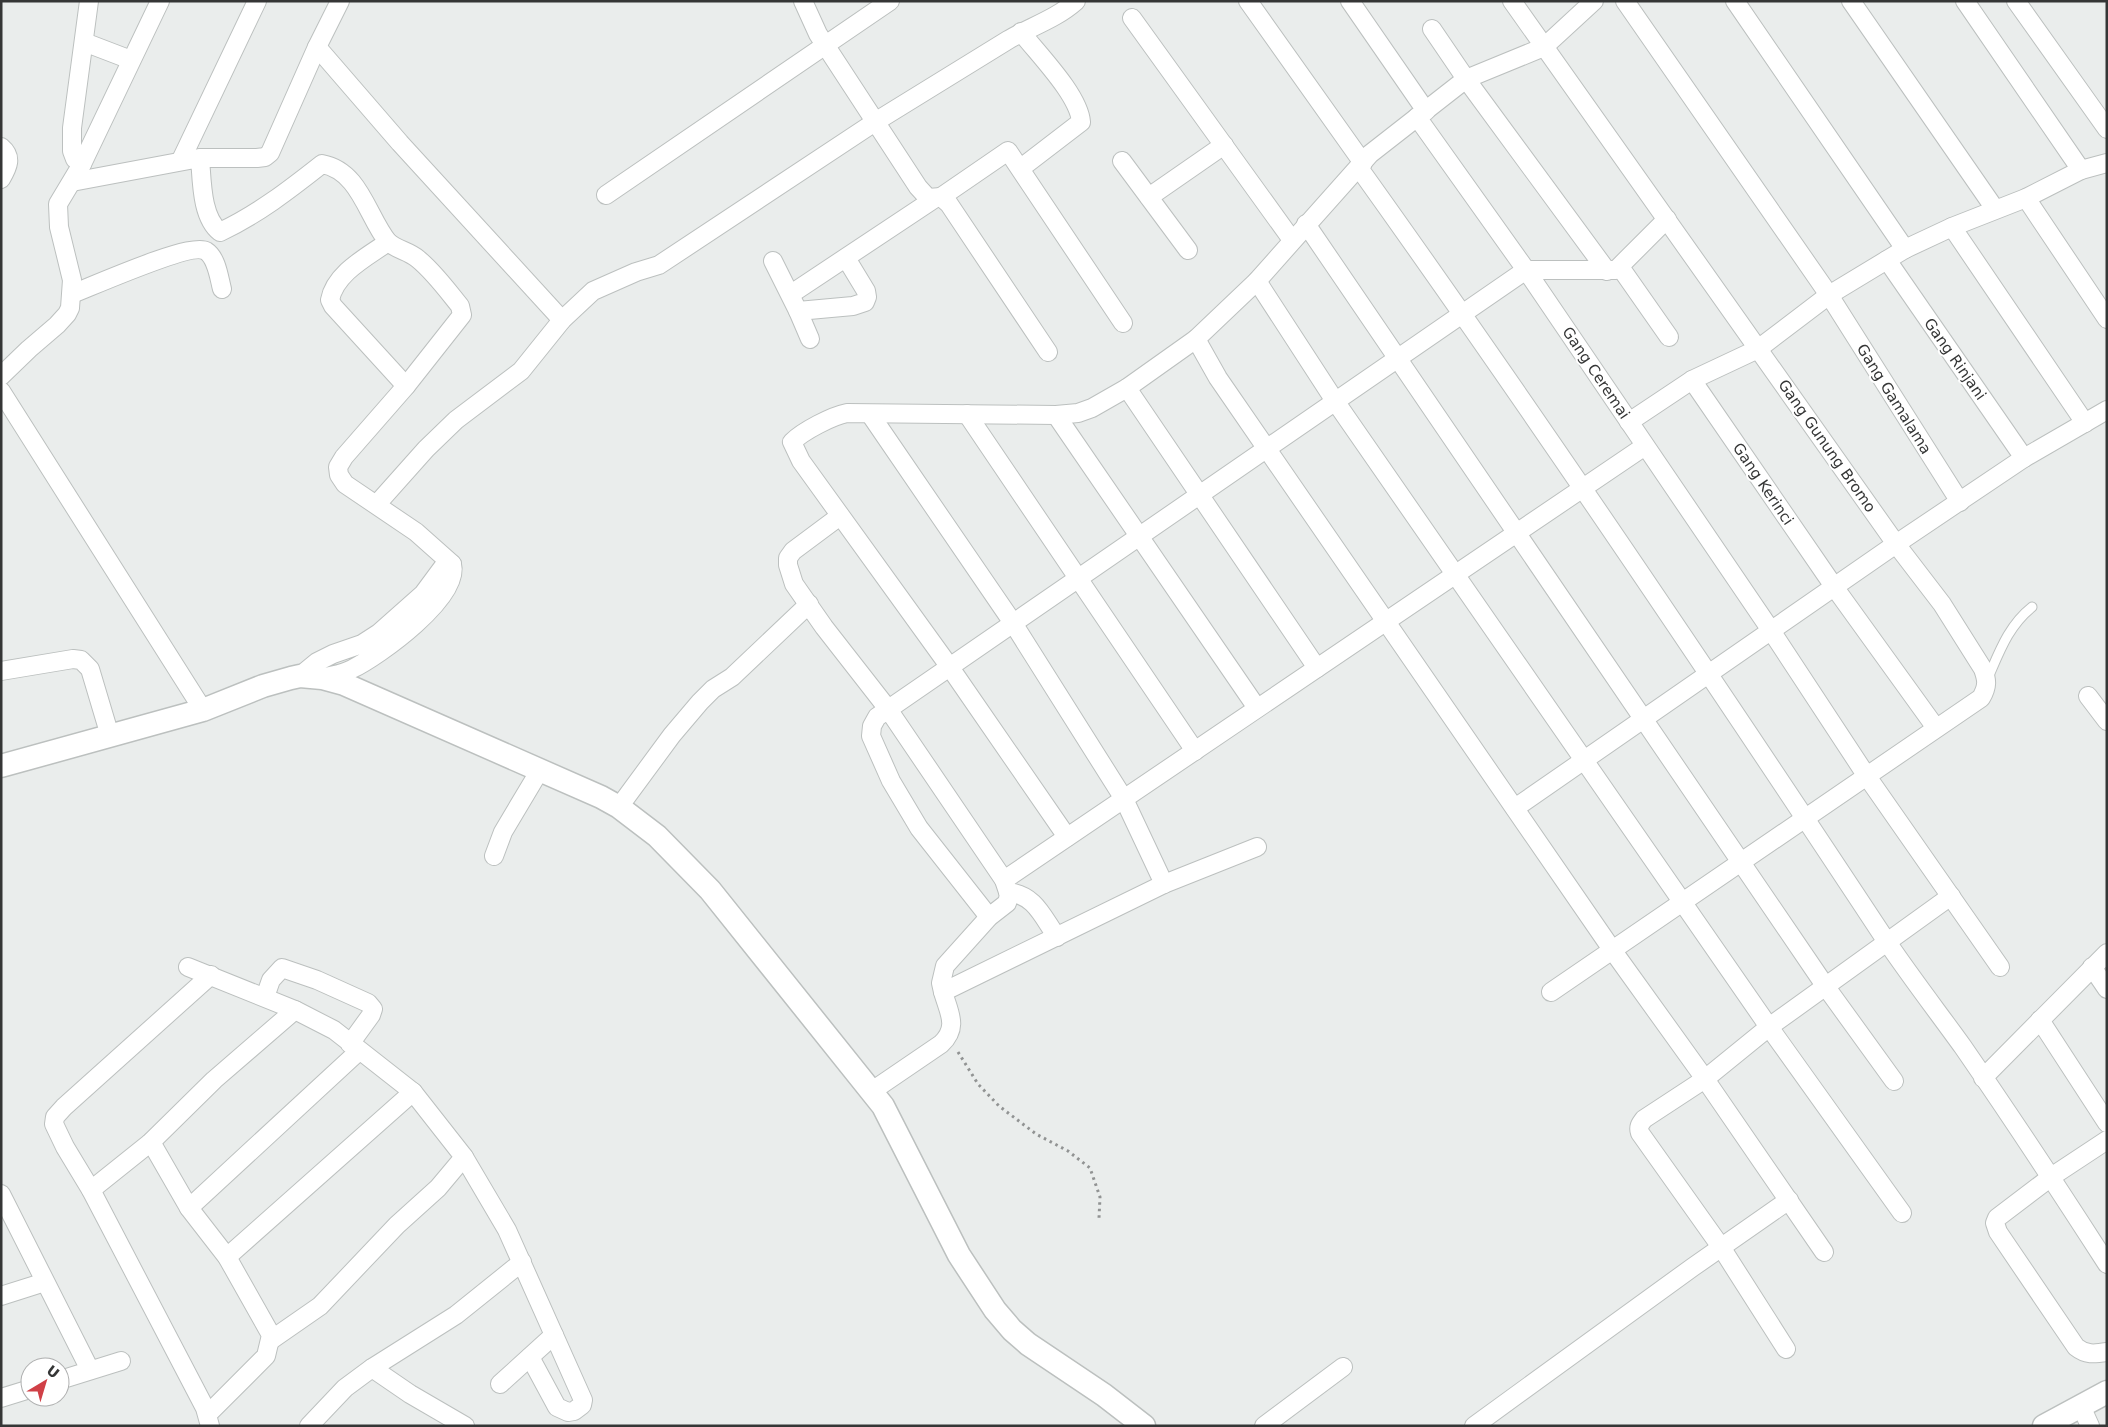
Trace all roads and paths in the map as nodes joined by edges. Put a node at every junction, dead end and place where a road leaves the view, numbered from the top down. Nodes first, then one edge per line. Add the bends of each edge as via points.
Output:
1 (88, 1) edge
2 (160, 1) edge
3 (258, 1) edge
4 (340, 1) edge
5 (803, 1) edge
6 (890, 1) edge
7 (1076, 1) edge
8 (1248, 1) edge
9 (1350, 1) edge
10 (1512, 1) edge
11 (1594, 1) edge
12 (1625, 1) edge
13 (1735, 1) edge
14 (1851, 1) edge
15 (1965, 1) edge
16 (2016, 1) edge
17 (1132, 18) dead end
18 (1432, 29) dead end
19 (1021, 32) junction
20 (84, 42) junction
21 (826, 46) junction
22 (317, 47) junction
23 (1544, 47) junction
24 (131, 60) junction
25 (1466, 79) junction
26 (1422, 114) junction
27 (876, 122) junction
28 (2107, 129) edge
29 (1224, 145) junction
30 (1, 147) edge
31 (200, 158) junction
32 (182, 160) junction
33 (1122, 161) dead end
34 (82, 164) junction
35 (1361, 166) junction
36 (2105, 167) edge
37 (1021, 168) junction
38 (2081, 170) junction
39 (1, 179) edge
40 (72, 182) junction
41 (606, 195) dead end
42 (1150, 197) junction
43 (938, 198) junction
44 (2026, 198) junction
45 (1995, 209) junction
46 (1667, 219) junction
47 (1306, 224) junction
48 (213, 226) junction
49 (1952, 227) junction
50 (1292, 240) junction
51 (388, 242) junction
52 (1905, 249) junction
53 (203, 250) junction
54 (1188, 250) dead end
55 (846, 258) junction
56 (1887, 260) junction
57 (773, 261) dead end
58 (1614, 269) junction
59 (1526, 270) junction
60 (1257, 281) junction
61 (222, 290) dead end
62 (72, 294) junction
63 (791, 294) junction
64 (1829, 295) junction
65 (798, 311) junction
66 (1463, 313) junction
67 (2107, 319) edge
68 (562, 320) junction
69 (1123, 323) dead end
70 (1670, 337) dead end
71 (810, 339) dead end
72 (1196, 339) junction
73 (1758, 349) junction
74 (1048, 352) dead end
75 (1398, 358) junction
76 (1, 376) edge
77 (1692, 380) junction
78 (406, 386) junction
79 (1127, 388) junction
80 (1, 390) edge
81 (1335, 401) junction
82 (2107, 410) edge
83 (870, 414) junction
84 (967, 414) junction
85 (1056, 415) junction
86 (1629, 422) junction
87 (2085, 423) junction
88 (1645, 446) junction
89 (1266, 448) junction
90 (2024, 458) junction
91 (1582, 489) junction
92 (1199, 495) junction
93 (1960, 502) junction
94 (377, 504) junction
95 (840, 516) junction
96 (1517, 532) junction
97 (1138, 536) junction
98 (1896, 544) junction
99 (1455, 574) junction
100 (1077, 578) junction
101 (1835, 588) junction
102 (808, 604) junction
103 (2032, 607) dead end
104 (1386, 621) junction
105 (404, 622) junction
106 (1013, 623) junction
107 (1772, 632) junction
108 (949, 666) junction
109 (1317, 668) junction
110 (1, 671) edge
111 (1708, 675) junction
112 (300, 676) junction
113 (322, 678) junction
114 (1987, 680) junction
115 (2088, 696) dead end
116 (888, 708) junction
117 (1257, 708) junction
118 (203, 710) junction
119 (1645, 719) junction
120 (2107, 721) edge
121 (1936, 728) junction
122 (110, 736) junction
123 (1195, 750) junction
124 (1585, 760) junction
125 (1, 766) edge
126 (540, 770) junction
127 (1866, 776) junction
128 (1124, 799) junction
129 (620, 807) junction
130 (1516, 808) junction
131 (1807, 818) junction
132 (1067, 837) junction
133 (1257, 847) dead end
134 (494, 856) dead end
135 (1742, 862) junction
136 (1164, 884) junction
137 (1006, 886) junction
138 (1951, 896) junction
139 (1683, 901) junction
140 (989, 917) junction
141 (1057, 936) junction
142 (1888, 942) junction
143 (1613, 951) junction
144 (2107, 953) edge
145 (2000, 966) dead end
146 (188, 967) dead end
147 (2092, 967) junction
148 (212, 975) junction
149 (1826, 987) junction
150 (2107, 989) edge
151 (943, 992) junction
152 (1551, 992) dead end
153 (265, 997) junction
154 (295, 1010) junction
155 (2040, 1020) junction
156 (1769, 1027) junction
157 (949, 1036) junction
158 (354, 1047) junction
159 (1978, 1071) junction
160 (1705, 1079) junction
161 (1894, 1081) dead end
162 (872, 1091) junction
163 (413, 1092) junction
164 (2107, 1122) edge
165 (2107, 1140) edge
166 (151, 1142) junction
167 (464, 1157) junction
168 (2051, 1177) junction
169 (91, 1190) junction
170 (1789, 1200) junction
171 (3, 1201) edge
172 (189, 1208) junction
173 (1902, 1213) dead end
174 (1099, 1218) dead end
175 (1720, 1247) junction
176 (1824, 1252) dead end
177 (227, 1257) junction
178 (522, 1262) junction
179 (2107, 1264) edge
180 (45, 1282) junction
181 (1, 1296) edge
182 (554, 1335) junction
183 (271, 1340) junction
184 (1786, 1349) dead end
185 (2107, 1352) edge
186 (530, 1357) junction
187 (120, 1361) dead end
188 (1343, 1367) dead end
189 (372, 1368) junction
190 (90, 1370) junction
191 (70, 1377) edge
192 (500, 1384) dead end
193 (20, 1392) edge
194 (2107, 1392) edge
195 (1, 1398) edge
196 (2085, 1416) edge
197 (209, 1420) edge
198 (309, 1426) edge
199 (465, 1426) edge
200 (1144, 1426) edge
201 (1264, 1426) edge
202 (1474, 1426) edge
203 (2044, 1426) edge

1 - 20 street
2 - 24 street
3 - 32 street
4 - 22 street
5 - 21 street
6 - 21 street
7 - 19 street via 1036,28
8 - 35 street
9 - 26 street, Gang Ceremai
10 - 23 street, Gang Gunung Bromo
11 - 23 street
12 - 64 street, Gang Gamalama
13 - 52 street
14 - 45 street
15 - 38 street
16 - 28 street
17 - 29 street
18 - 25 street
19 - 27 street
19 - 37 street via 1070,94 1081,122
20 - 24 street
20 - 34 street via 72,128 74,159
21 - 27 street
21 - 41 street
22 - 31 street via 270,153 257,158
22 - 68 street
23 - 25 street
23 - 46 street, Gang Gunung Bromo
24 - 34 street
25 - 26 street
25 - 58 street
26 - 35 street via 1388,138
26 - 59 street, Gang Ceremai
27 - 43 street via 918,187 928,198
27 - 68 street via 659,265 593,291
29 - 42 street
29 - 50 street
30 - 39 street via 9,159
31 - 32 street
31 - 48 street via 203,196
32 - 40 street
33 - 42 street
34 - 40 street
35 - 47 street
35 - 66 street
36 - 38 street
37 - 43 street via 1008,150
37 - 69 street
38 - 44 street
40 - 62 street via 58,204 58,217 72,280
42 - 54 street
43 - 55 street
43 - 74 street via 949,204
44 - 45 street
44 - 67 street
45 - 49 street
46 - 58 street
46 - 73 street, Gang Gunung Bromo
47 - 50 street
47 - 75 street
48 - 51 street via 220,232 242,221 280,198 322,164 332,166 347,177 363,195 378,230
48 - 53 street
49 - 52 street
49 - 87 street
50 - 60 street
51 - 78 street via 418,258 462,311
51 - 78 street via 346,273 334,288 330,300
52 - 56 street
53 - 61 street via 212,258
53 - 62 street via 169,256
55 - 63 street
55 - 65 street via 866,291 866,302
56 - 64 street
56 - 90 street, Gang Rinjani
57 - 63 street
58 - 59 street
58 - 70 street
59 - 66 street
59 - 86 street, Gang Ceremai
60 - 72 street
60 - 81 street
62 - 76 street via 67,314
63 - 65 street
64 - 73 street
64 - 93 street, Gang Gamalama
65 - 71 street
66 - 75 street
66 - 91 street
68 - 94 street via 521,371 456,420 426,448
72 - 79 street
72 - 89 street via 1218,378
73 - 77 street
73 - 98 street, Gang Gunung Bromo
75 - 81 street
75 - 96 street
77 - 86 street
77 - 101 street, Gang Kerinci
78 - 94 street via 338,467 345,484
79 - 85 street via 1092,408
79 - 92 street
80 - 118 street
81 - 89 street
81 - 99 street
82 - 87 street
83 - 84 street
83 - 95 street via 837,415 792,442 801,461
83 - 106 street
84 - 85 street
84 - 100 street
85 - 97 street
86 - 88 street, Gang Ceremai
87 - 90 street
88 - 91 street
88 - 107 street, Gang Ceremai
89 - 92 street
89 - 104 street
90 - 93 street
91 - 96 street
91 - 111 street
92 - 97 street
92 - 109 street
93 - 98 street
94 - 105 street via 452,564 443,567
95 - 102 street via 788,558 794,584
95 - 108 street
96 - 99 street
96 - 119 street
97 - 100 street
97 - 117 street
98 - 101 street
98 - 114 street, Gang Gunung Bromo via 1942,604
99 - 104 street
99 - 124 street
100 - 106 street
100 - 123 street
101 - 107 street
101 - 121 street, Gang Kerinci
102 - 116 street
102 - 129 street via 732,677 700,702
103 - 114 lane via 2014,623
104 - 109 street
104 - 130 street
105 - 112 street via 317,662
105 - 113 street via 386,649 351,670
106 - 108 street
106 - 128 street
107 - 111 street
107 - 127 street, Gang Ceremai
108 - 116 street
108 - 132 street
109 - 117 street
110 - 122 street via 81,660 90,669
111 - 119 street
111 - 131 street
112 - 113 street
112 - 118 street via 263,686
113 - 126 street via 365,692
114 - 121 street via 1981,698
115 - 120 street
116 - 137 street
116 - 140 street via 877,717 871,736 891,781 919,828
117 - 123 street
118 - 122 street
119 - 124 street
119 - 135 street
121 - 127 street
122 - 125 street
123 - 128 street
124 - 130 street
124 - 139 street
126 - 129 street
126 - 134 street via 512,815
127 - 131 street
127 - 138 street, Gang Ceremai
128 - 132 street
128 - 136 street
129 - 162 street via 657,836 710,890
130 - 143 street
131 - 135 street
131 - 142 street
132 - 137 street
133 - 136 street
135 - 139 street
135 - 149 street
136 - 141 street
137 - 140 street via 1007,903
137 - 141 street via 1029,898
138 - 142 street
138 - 145 street, Gang Ceremai
139 - 143 street
139 - 156 street
140 - 151 street via 945,966 941,983
141 - 151 street
142 - 149 street
142 - 159 street
143 - 152 street
143 - 160 street
144 - 147 street
146 - 148 street
147 - 150 street
147 - 155 street
148 - 153 street
148 - 169 street via 55,1118 54,1124 65,1147
149 - 156 street
149 - 161 street
151 - 157 street via 951,1020
153 - 154 street
153 - 158 street via 271,980 282,968 368,1003 373,1010
154 - 158 street via 334,1030
154 - 166 street via 214,1080
155 - 159 street
155 - 164 street
156 - 160 street
156 - 173 street
157 - 162 street
157 - 174 path via 978,1084 999,1106 1090,1168 1100,1196
158 - 163 street
158 - 172 street
159 - 168 street
160 - 170 street
160 - 175 street via 1644,1119 1639,1128
162 - 200 street via 891,1119 959,1255 995,1310 1028,1344
163 - 167 street
163 - 177 street
165 - 168 street
166 - 169 street
166 - 172 street
167 - 178 street
167 - 183 street via 438,1188 397,1225 320,1306
168 - 179 street
168 - 185 street via 1997,1218 1995,1224 2076,1347 2092,1354
169 - 197 street
170 - 175 street
170 - 176 street
171 - 180 street
172 - 177 street
175 - 184 street
175 - 202 street
177 - 183 street
178 - 182 street
178 - 189 street via 456,1315
180 - 181 street
180 - 190 street
182 - 186 street
182 - 186 street via 583,1400 578,1409 568,1412 557,1407
183 - 197 street via 266,1356
186 - 192 street
187 - 190 street
188 - 201 street
189 - 198 street via 344,1388
189 - 199 street
190 - 191 street
193 - 195 street
194 - 196 street
196 - 203 street

